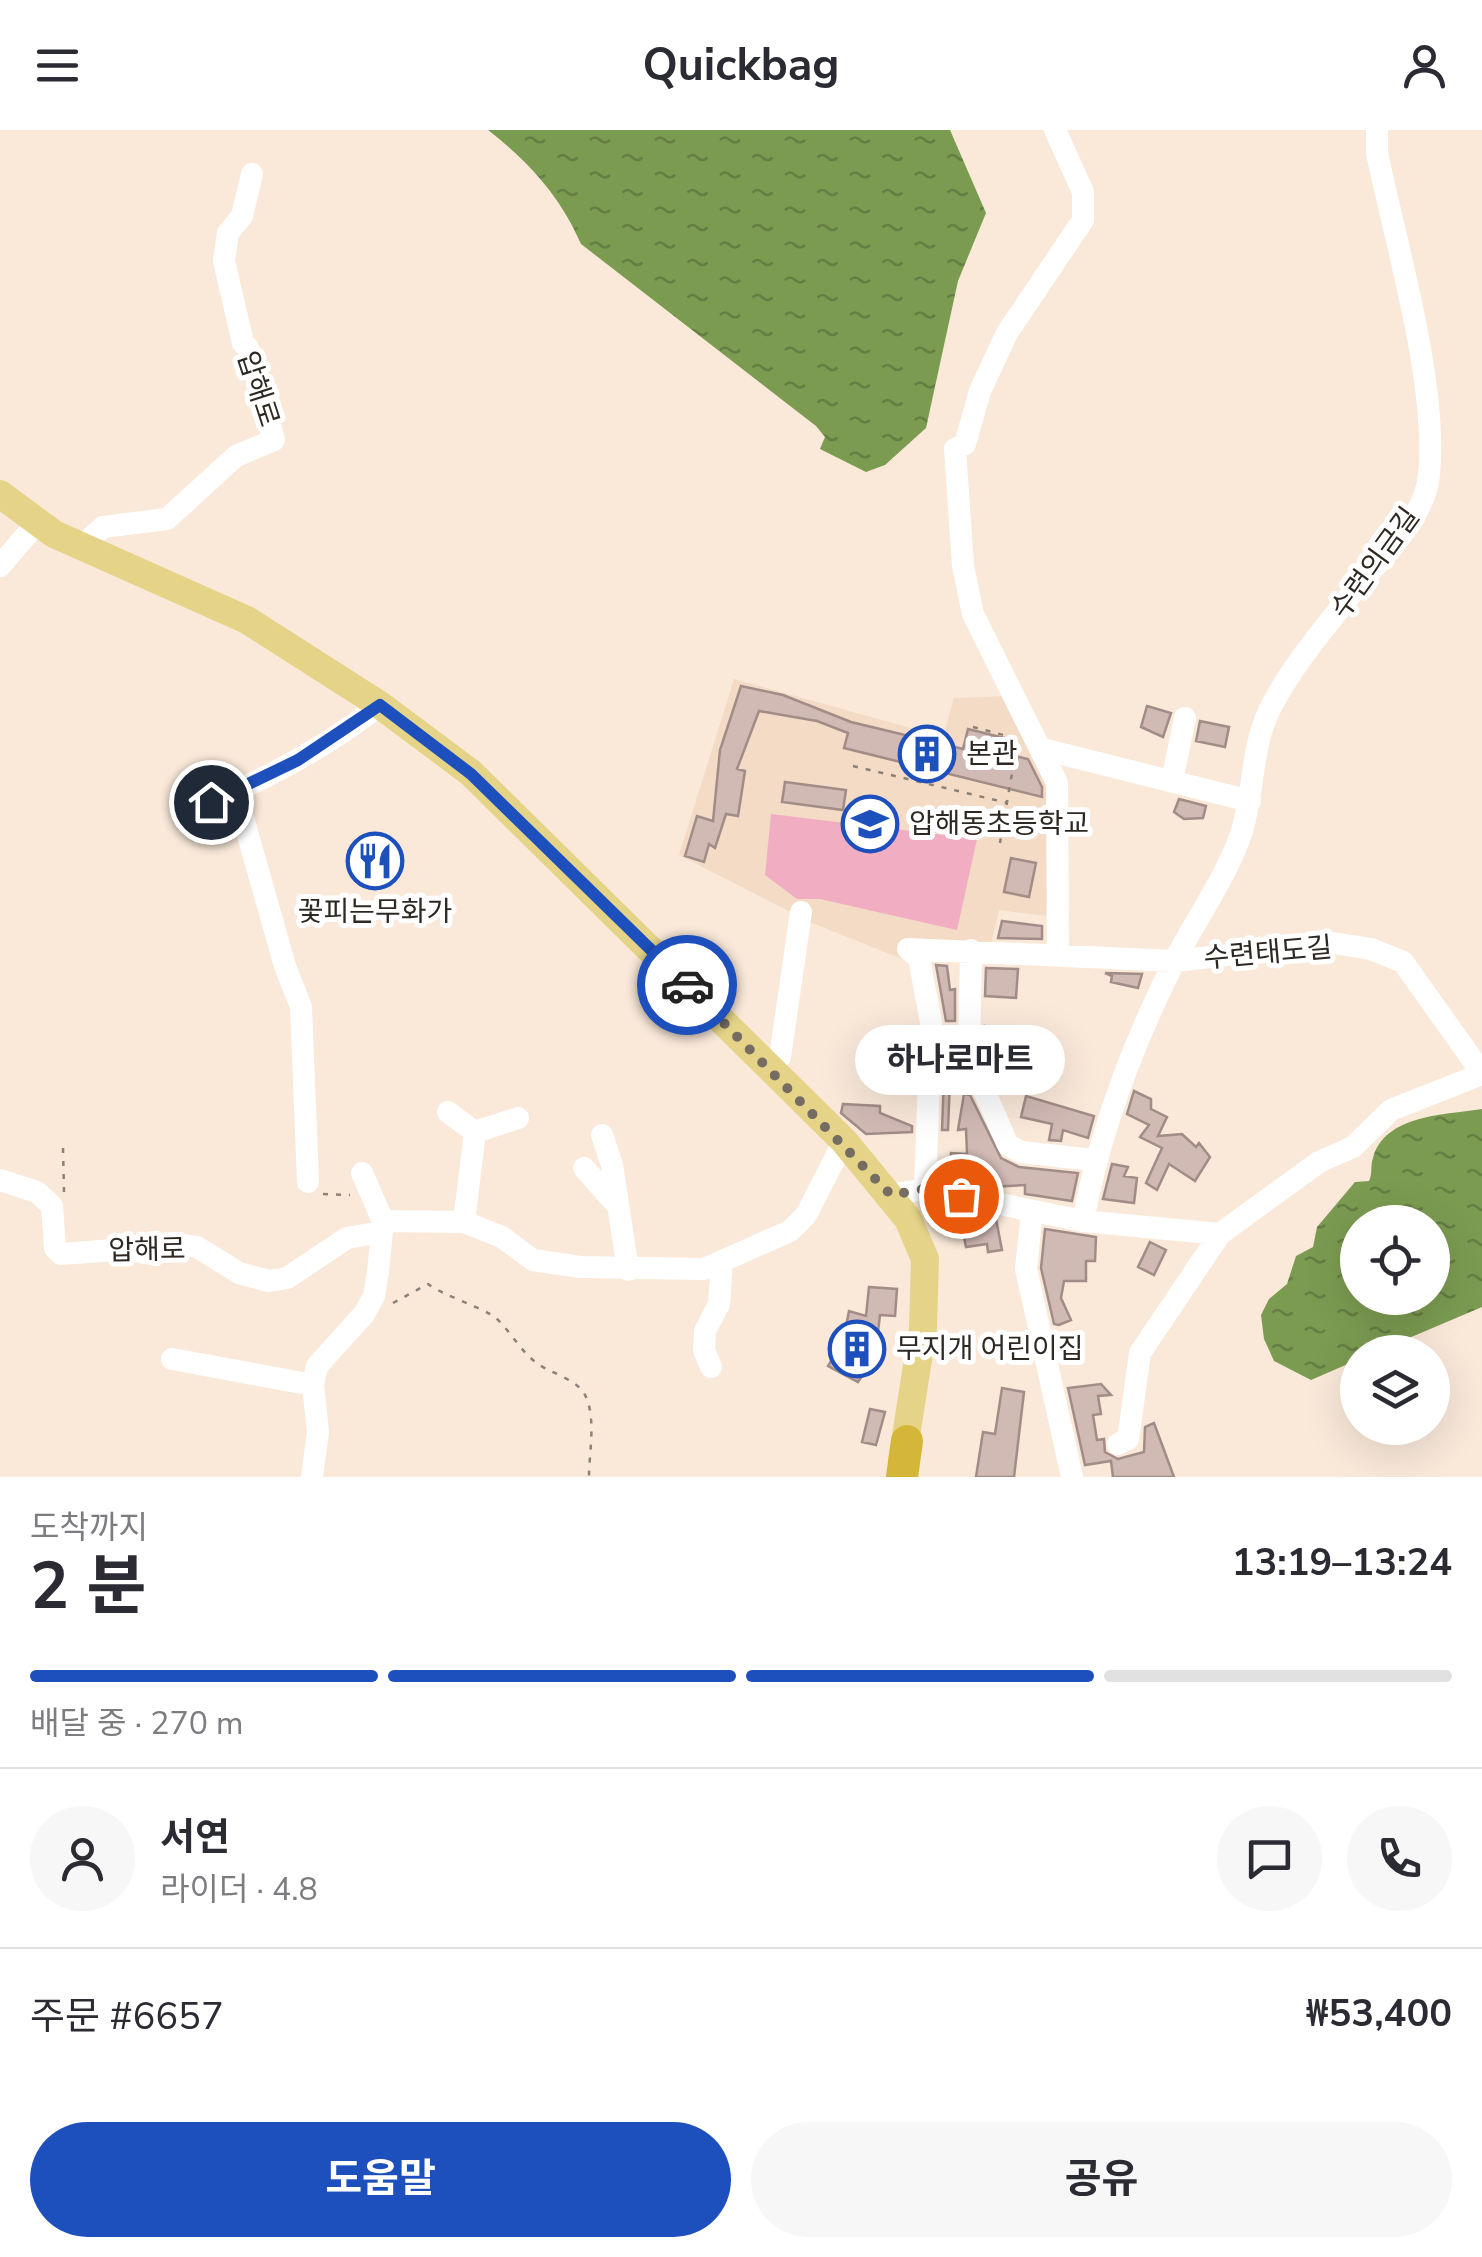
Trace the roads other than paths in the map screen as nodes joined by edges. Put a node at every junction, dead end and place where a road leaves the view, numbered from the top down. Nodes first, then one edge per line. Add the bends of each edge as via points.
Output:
1 (1056, 130) edge
2 (1377, 130) edge
3 (252, 174) dead end
4 (0, 494) edge
5 (36, 524) junction
6 (80, 547) junction
7 (0, 566) edge
8 (380, 705) junction
9 (1185, 718) dead end
10 (1042, 749) junction
11 (1172, 781) junction
12 (236, 793) junction
13 (1250, 800) junction
14 (187, 811) dead end
15 (801, 912) dead end
16 (971, 950) junction
17 (1058, 954) junction
18 (1174, 961) junction
19 (771, 1066) junction
20 (1482, 1074) edge
21 (448, 1112) dead end
22 (518, 1118) dead end
23 (475, 1132) junction
24 (602, 1135) dead end
25 (844, 1142) junction
26 (1094, 1160) junction
27 (584, 1168) dead end
28 (0, 1180) edge
29 (308, 1182) road end
30 (366, 1184) road end
31 (925, 1189) junction
32 (891, 1195) junction
33 (616, 1204) junction
34 (1032, 1211) junction
35 (1083, 1221) junction
36 (464, 1222) junction
37 (382, 1227) junction
38 (1220, 1234) junction
39 (722, 1264) junction
40 (628, 1270) junction
41 (172, 1359) dead end
42 (711, 1367) dead end
43 (312, 1384) junction
44 (906, 1441) joint
45 (1118, 1444) dead end
46 (312, 1477) edge
47 (900, 1477) edge
48 (1072, 1477) edge

1 - 10 street via 1083,192 1082,220 1007,332 965,444 955,449 963,566 974,614
2 - 13 street, 수련의금길 via 1376,153 1424,375 1429,476 1416,517 1273,702 1259,733
3 - 6 street, 압해로 via 224,261 274,440 236,456 167,519 103,528
4 - 5 main road
5 - 6 main road
5 - 7 street
6 - 8 main road via 246,620
8 - 12 street
8 - 19 main road via 471,774
9 - 11 street
10 - 11 street
10 - 17 street via 1059,804
11 - 13 street
12 - 14 street
12 - 29 street via 301,1006
13 - 18 street, 수련의금길 via 1239,840
15 - 19 street via 780,1057
16 - 17 street
16 - 26 street via 969,1056 1008,1145
16 - 31 street via 908,950 919,958 931,1023
17 - 18 street
18 - 20 street, 수련태도길 via 1333,944 1371,949 1403,962
18 - 26 street, 수련의금길
19 - 25 main road
20 - 38 street via 1392,1110 1353,1147 1319,1162
21 - 23 street
22 - 23 street
23 - 36 street
24 - 33 street
25 - 32 main road
25 - 39 street, 압해로 via 806,1215 790,1231
26 - 35 street, 수련의금길
27 - 33 street
28 - 37 street, 압해로 via 36,1192 52,1206 61,1254 145,1253 184,1245 239,1273 276,1280 347,1238
30 - 37 street
31 - 32 street
31 - 34 street
32 - 44 main road via 918,1236 924,1259 923,1328
33 - 40 street
34 - 35 street
34 - 48 street via 1026,1269
35 - 38 street
36 - 37 street, 압해로
36 - 40 street, 압해로 via 502,1237 533,1260
37 - 43 street via 374,1296 317,1366
38 - 45 street via 1143,1346 1128,1439
39 - 40 street, 압해로
39 - 42 street via 719,1304 704,1332
41 - 43 street
43 - 46 street via 318,1432
44 - 47 highway

